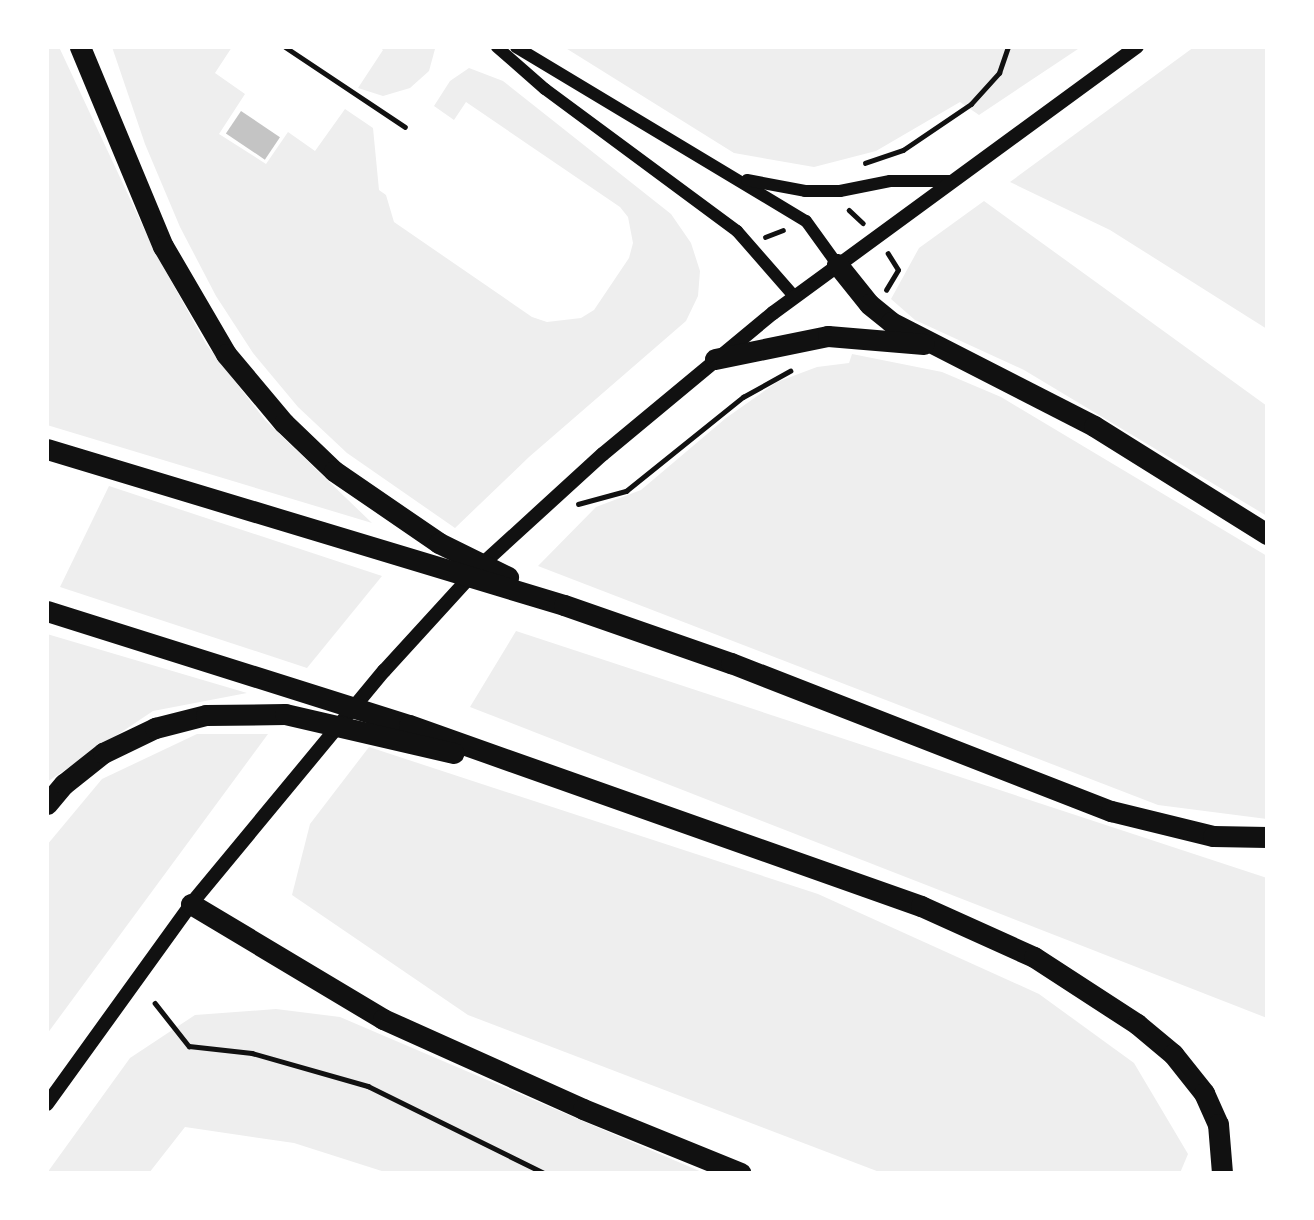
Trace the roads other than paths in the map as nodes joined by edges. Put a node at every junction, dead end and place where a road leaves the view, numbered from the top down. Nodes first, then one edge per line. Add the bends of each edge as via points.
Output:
1 (80, 47) edge
2 (285, 47) edge
3 (497, 47) edge
4 (516, 47) edge
5 (1137, 47) edge
6 (405, 127) dead end
7 (733, 176) junction
8 (952, 181) junction
9 (837, 264) junction
10 (794, 296) junction
11 (933, 345) junction
12 (715, 359) junction
13 (47, 449) edge
14 (1267, 534) edge
15 (564, 605) junction
16 (47, 611) edge
17 (531, 771) junction
18 (47, 804) edge
19 (1267, 837) edge
20 (191, 904) junction
21 (47, 1104) edge
22 (741, 1173) edge
23 (1222, 1173) edge

1 - 15 highway via 163,246 192,300 226,354 284,423 334,471 393,514 439,543
2 - 6 lane
3 - 10 street via 545,89 737,232
4 - 7 street
5 - 8 main road
7 - 8 street via 805,191 840,191 890,181
7 - 9 street via 806,221
8 - 9 main road
9 - 10 main road
9 - 11 highway via 869,304
10 - 12 main road
11 - 12 highway via 828,336
11 - 14 highway via 1094,426
12 - 20 main road via 546,505 440,609
13 - 15 highway
15 - 19 highway via 731,663 1111,811 1213,836
16 - 17 highway via 280,681
17 - 18 highway via 285,714 206,715 155,728 103,753
17 - 23 highway via 921,906 1034,957 1137,1024 1173,1054 1204,1093 1217,1124
20 - 21 main road
20 - 22 highway via 383,1018 583,1109

